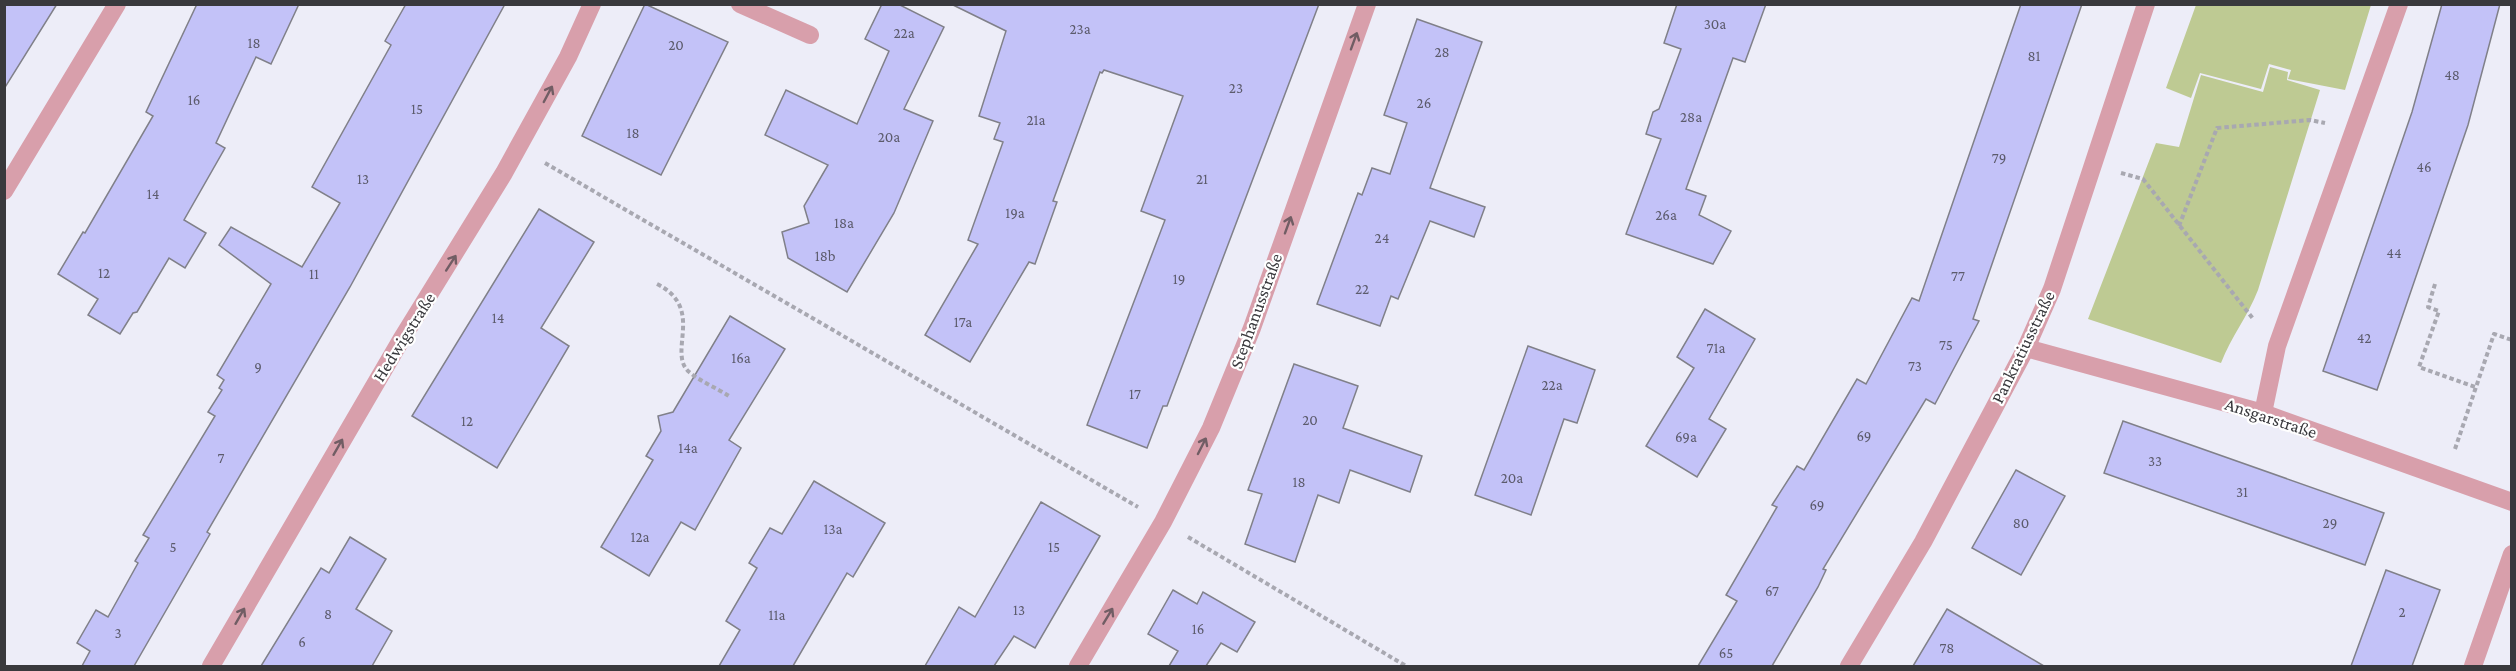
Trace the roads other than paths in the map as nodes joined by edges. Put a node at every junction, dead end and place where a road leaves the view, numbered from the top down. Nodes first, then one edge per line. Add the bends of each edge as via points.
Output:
1 (117, 4) edge
2 (592, 4) edge
3 (740, 4) edge
4 (1367, 4) edge
5 (2146, 4) edge
6 (2399, 4) edge
7 (810, 35) dead end
8 (4, 191) edge
9 (2026, 348) junction
10 (2263, 413) junction
11 (2511, 502) edge
12 (2511, 554) edge
13 (211, 666) edge
14 (1078, 666) edge
15 (1849, 666) edge
16 (2473, 666) edge

1 - 8 street
13 -> 2 street, Hedwigstraße via 401,340 464,243 568,57
3 - 7 street
14 -> 4 street, Stephanusstraße via 1163,522 1211,428 1246,342
5 - 9 street, Pankratiusstraße via 2052,289
6 - 10 street via 2277,346
9 - 10 street, Ansgarstraße
9 - 15 street, Pankratiusstraße via 1923,542
10 - 11 street, Ansgarstraße
12 - 16 street

